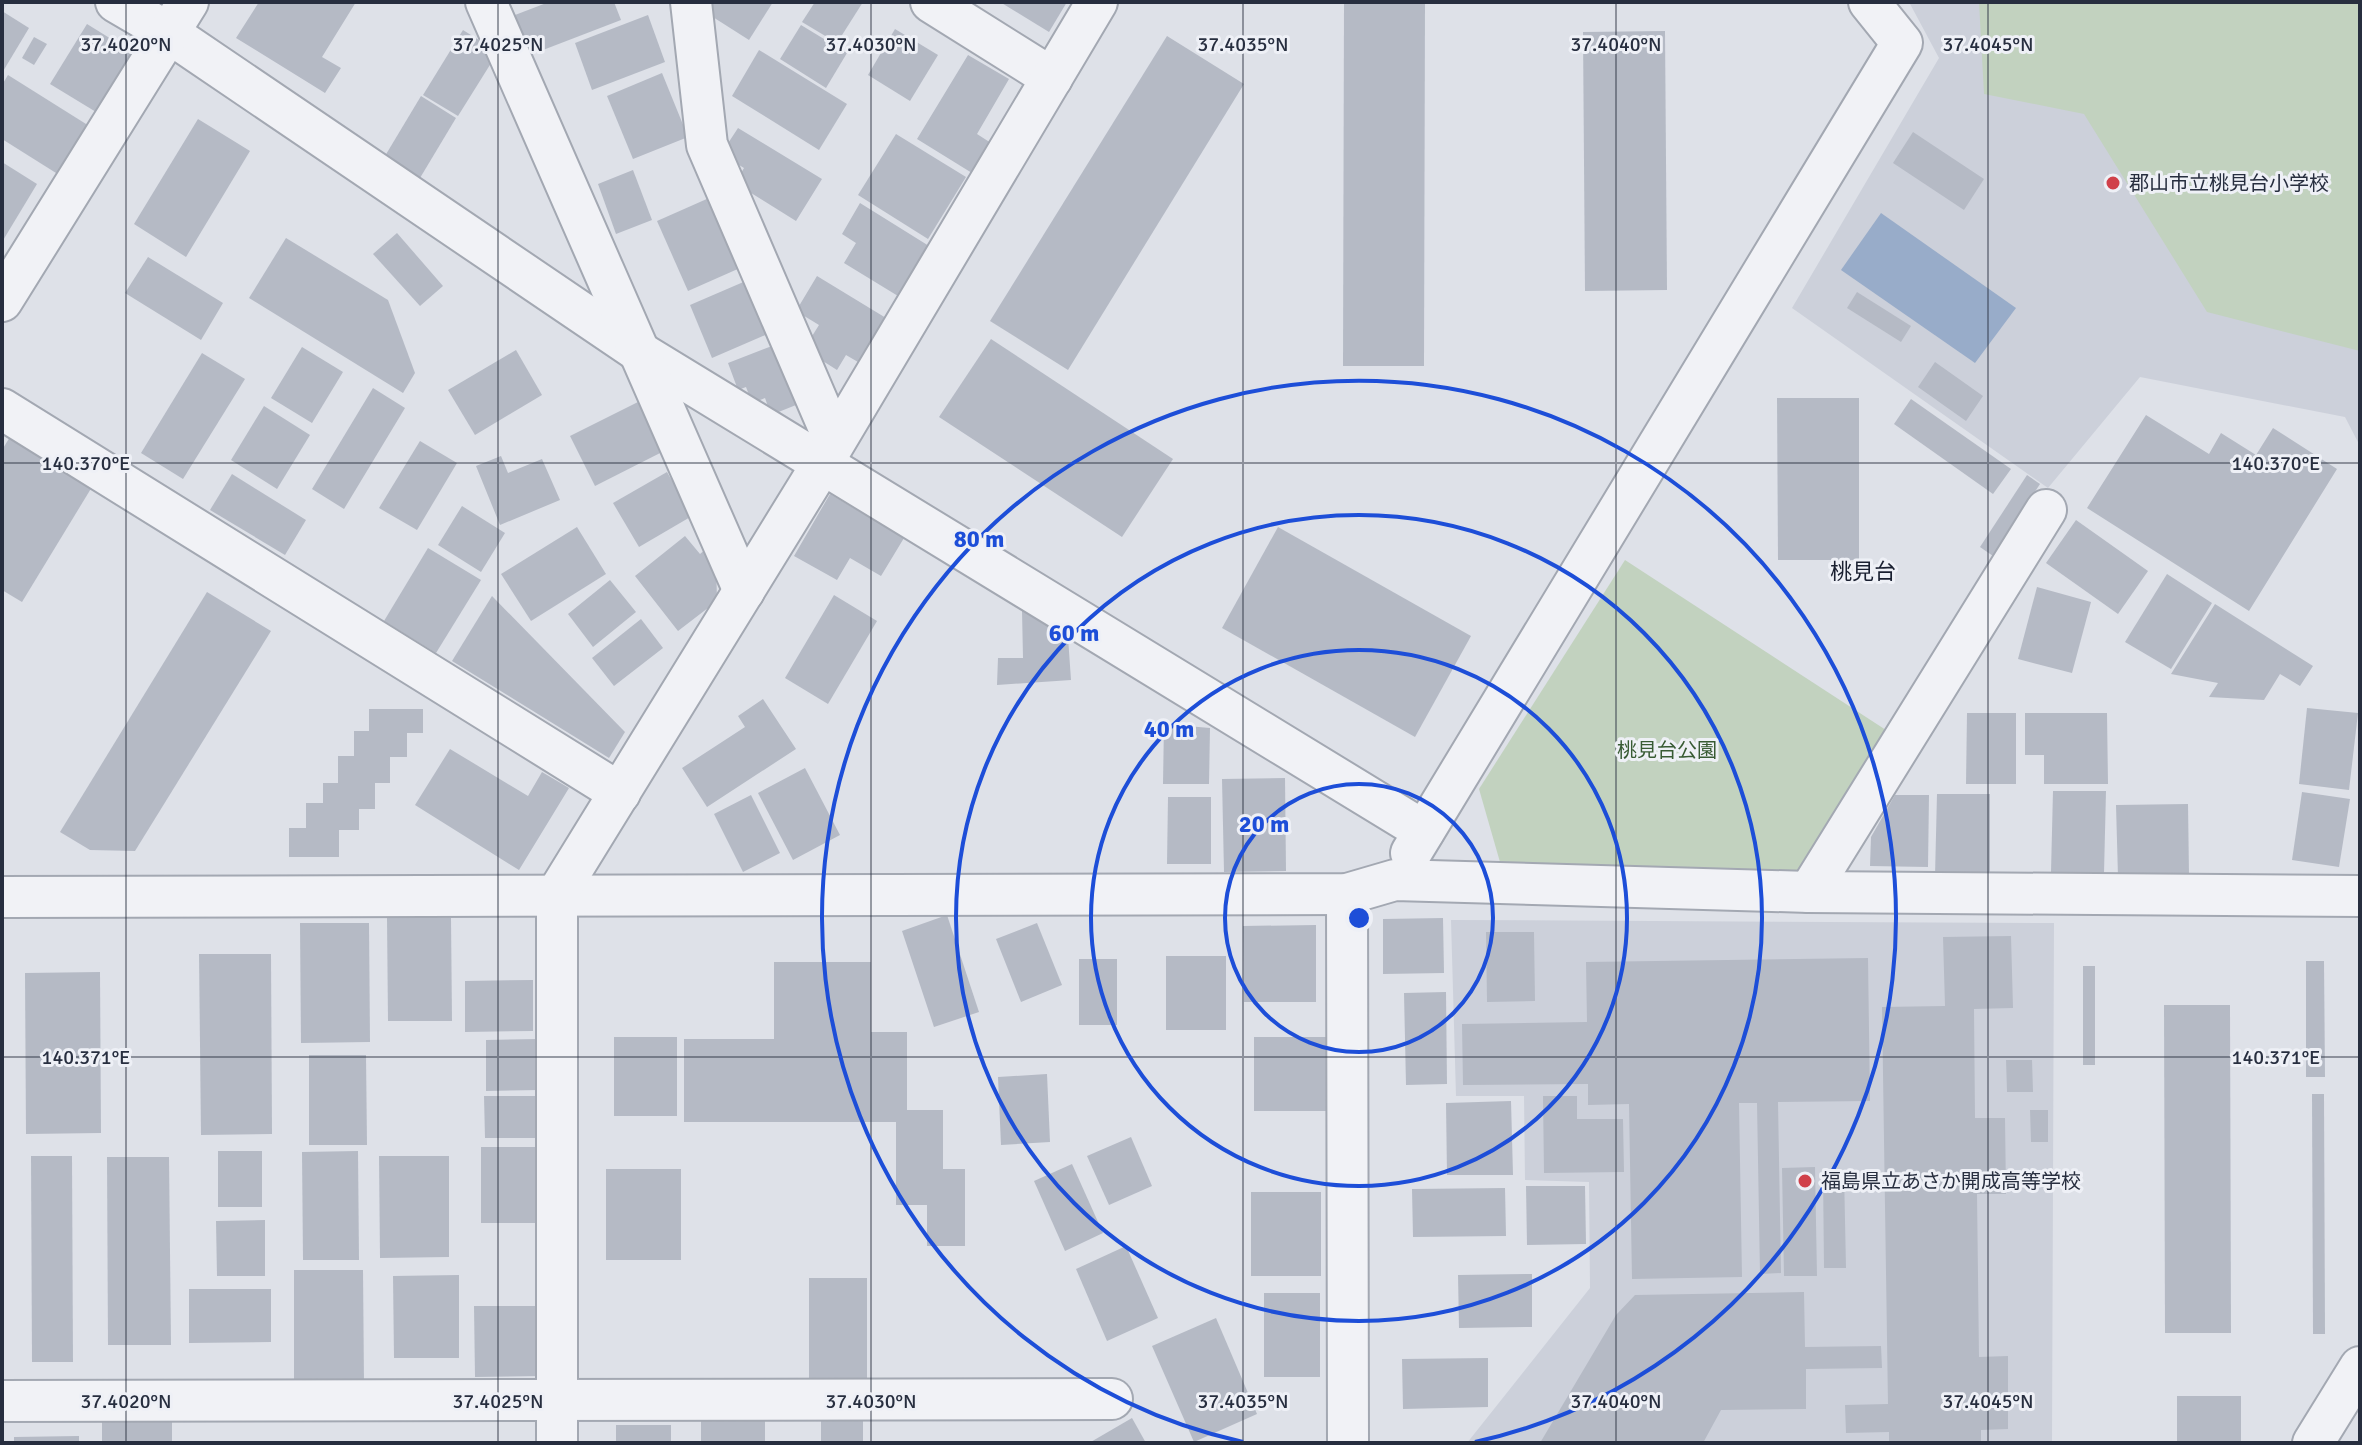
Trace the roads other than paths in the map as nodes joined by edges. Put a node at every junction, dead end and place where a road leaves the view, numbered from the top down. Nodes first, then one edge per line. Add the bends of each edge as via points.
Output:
1 (116, 2) edge
2 (486, 2) edge
3 (691, 2) edge
4 (931, 2) edge
5 (1097, 2) edge
6 (1867, 3) edge
7 (178, 17) edge
8 (1052, 78) junction
9 (2, 301) edge
10 (641, 353) junction
11 (2, 409) edge
12 (828, 452) junction
13 (2046, 510) dead end
14 (744, 591) junction
15 (620, 793) junction
16 (1424, 831) junction
17 (1395, 880) junction
18 (1809, 892) junction
19 (557, 894) junction
20 (1347, 894) junction
21 (2360, 896) edge
22 (2, 897) edge
23 (2360, 1367) edge
24 (1112, 1399) dead end
25 (2, 1401) edge
26 (557, 1402) junction
27 (557, 1443) edge
28 (1348, 1443) edge
29 (2313, 1443) edge

1 - 7 street
2 - 10 street
3 - 12 street via 707,145
4 - 8 street
5 - 8 street
6 - 16 street via 1902,43
7 - 9 street
7 - 10 street
8 - 12 street
10 - 12 street
10 - 14 street
11 - 15 street
12 - 14 street
12 - 16 street
13 - 18 street
14 - 15 street
15 - 19 street
16 - 17 street
17 - 18 street
17 - 20 street
18 - 21 street
19 - 20 street
19 - 22 street
19 - 26 street
20 - 28 street
23 - 29 street
24 - 26 street
25 - 26 street
26 - 27 street

